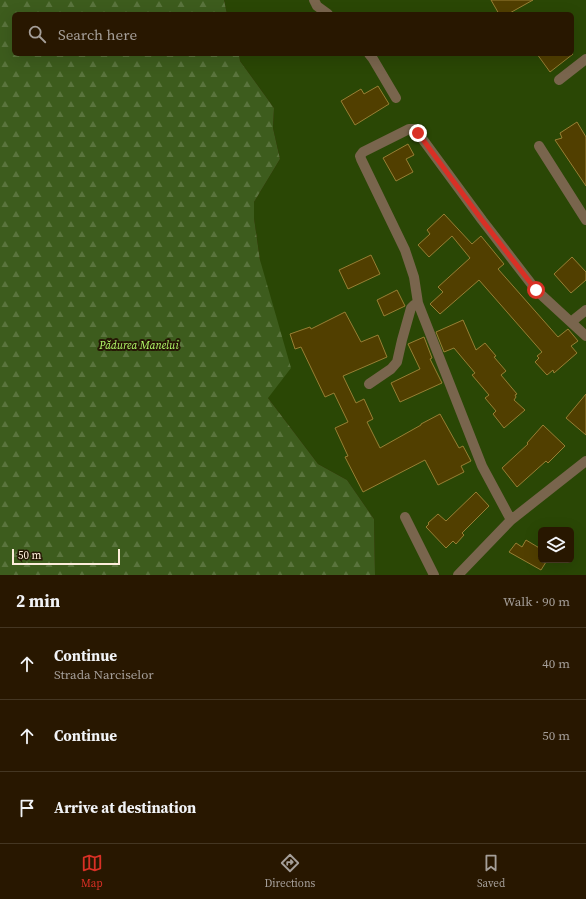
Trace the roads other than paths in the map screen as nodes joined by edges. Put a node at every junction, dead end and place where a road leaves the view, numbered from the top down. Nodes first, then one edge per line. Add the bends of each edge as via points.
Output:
1 (314, 0) edge
2 (325, 12) edge
3 (371, 56) edge
4 (586, 59) edge
5 (559, 80) dead end
6 (396, 98) dead end
7 (539, 146) dead end
8 (586, 220) edge
9 (418, 303) junction
10 (586, 310) edge
11 (571, 322) junction
12 (586, 336) edge
13 (369, 384) dead end
14 (586, 461) edge
15 (405, 517) dead end
16 (511, 520) junction
17 (434, 575) edge
18 (458, 575) edge

1 - 2 street
3 - 6 street
4 - 5 street
7 - 8 street
9 - 11 street via 414,278 405,250 360,156 363,152 409,129 418,133 536,290
9 - 13 street via 411,308 397,362
9 - 16 street via 482,466
10 - 11 street
11 - 12 street
14 - 16 street
15 - 17 street
16 - 18 street

